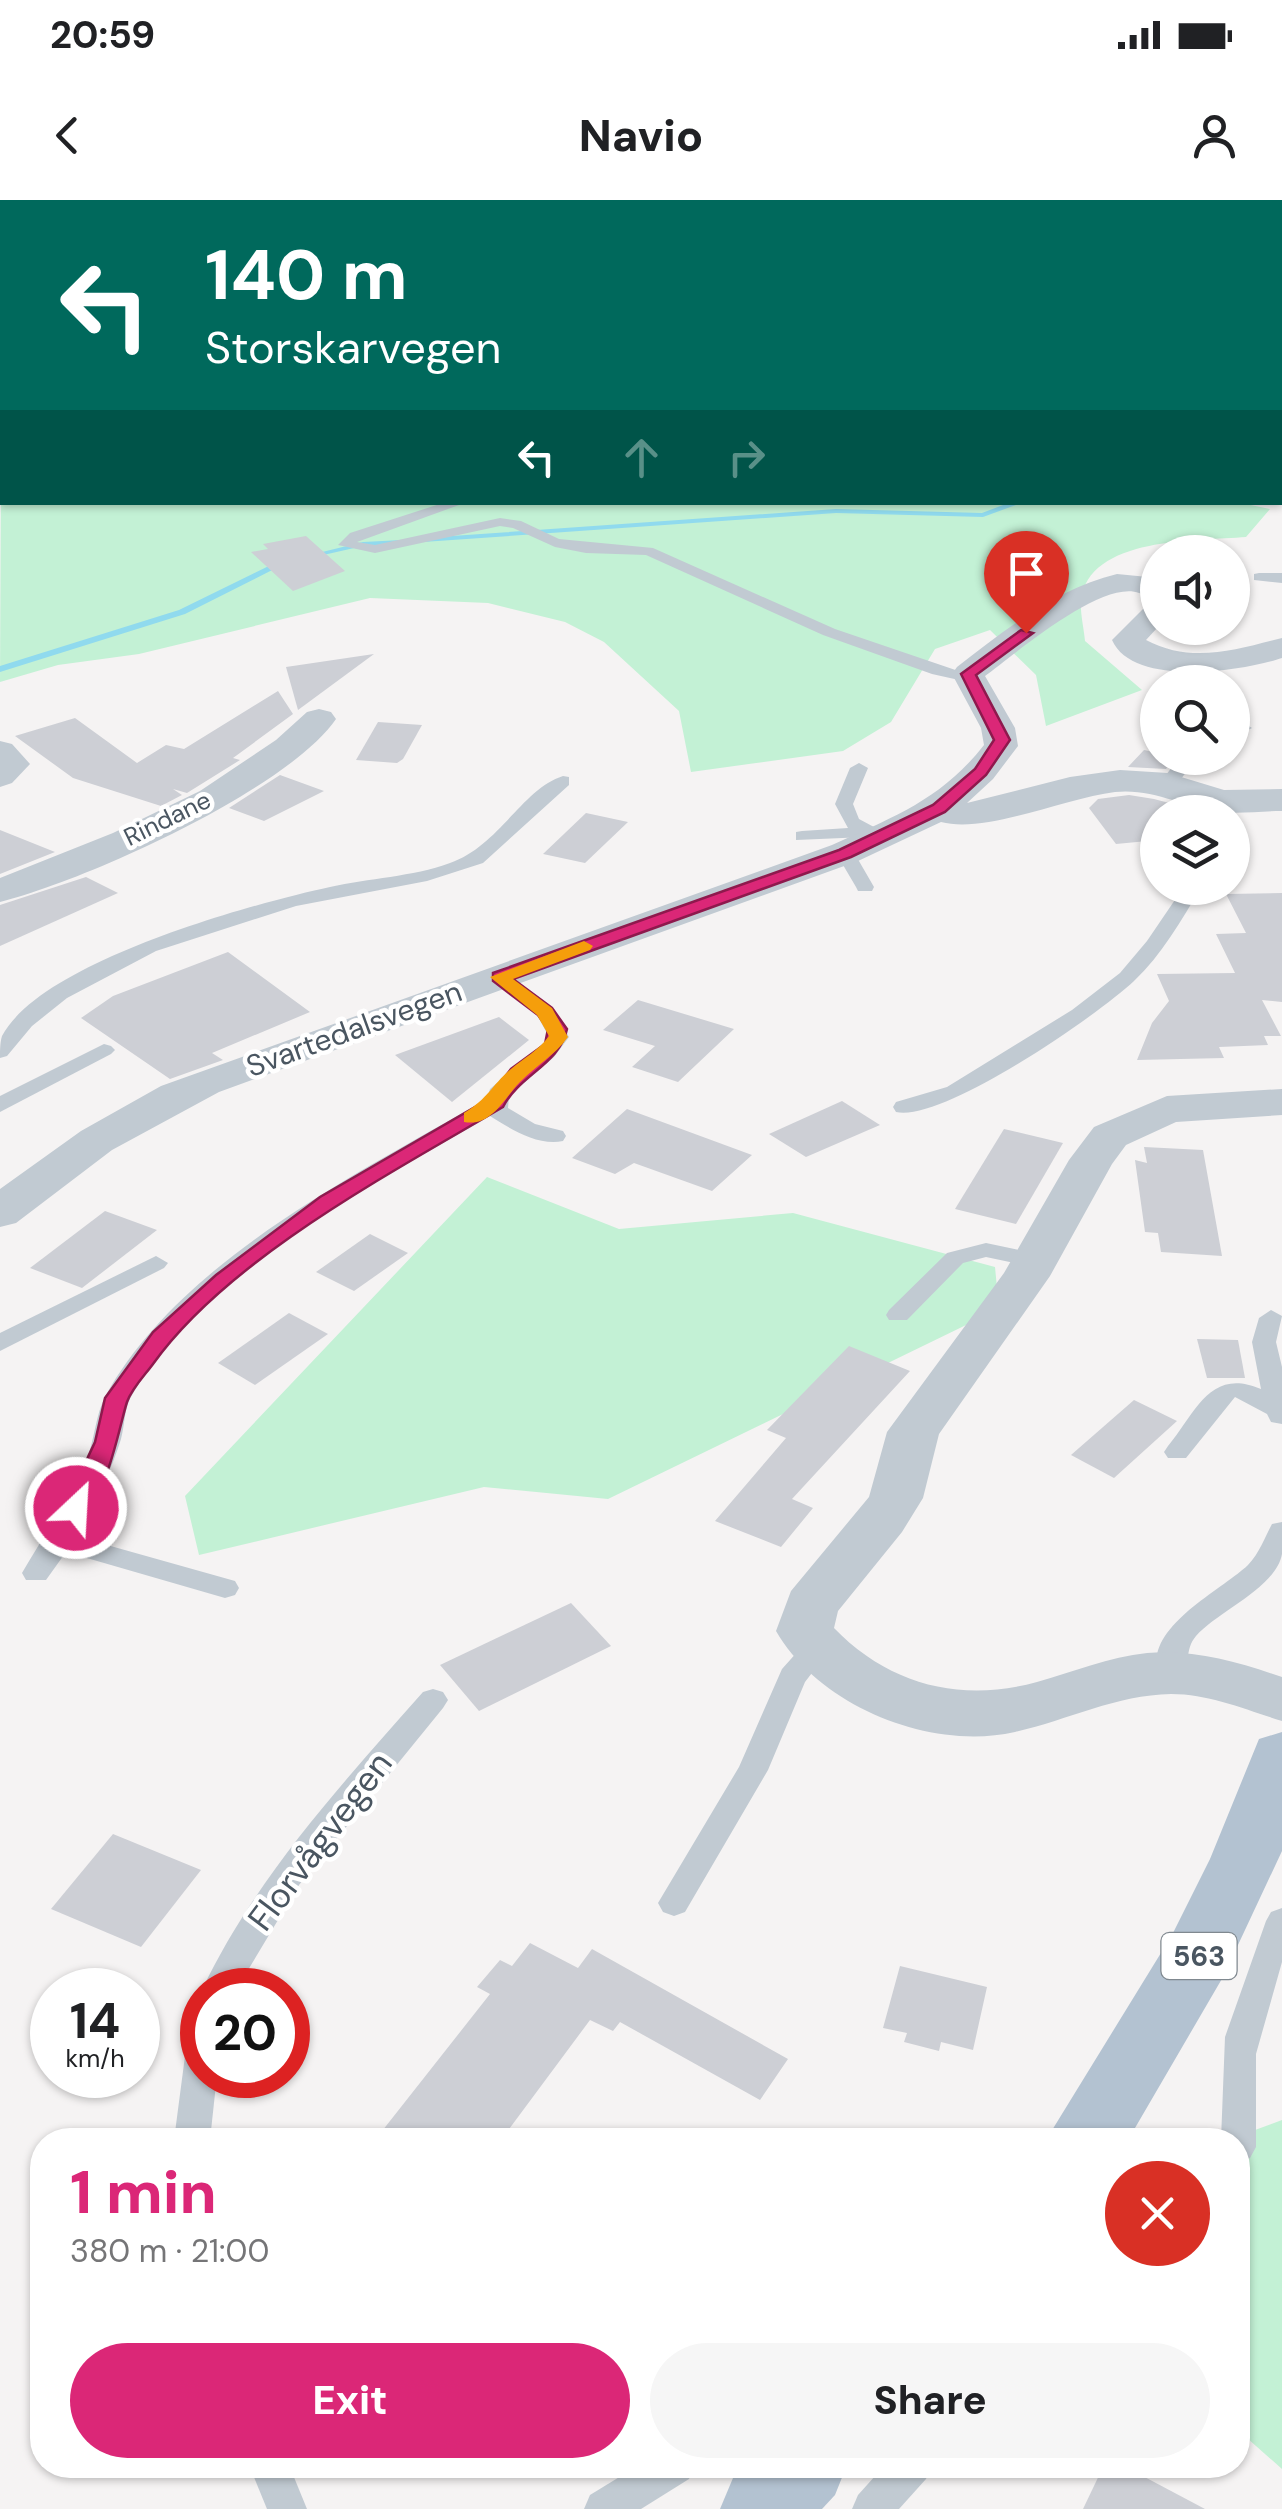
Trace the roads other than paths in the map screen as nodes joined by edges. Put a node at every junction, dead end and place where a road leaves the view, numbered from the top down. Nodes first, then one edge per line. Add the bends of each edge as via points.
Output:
1 (452, 505) dead end
2 (1259, 577) dead end
3 (1282, 578) edge
4 (1140, 584) edge
5 (1140, 628) edge
6 (1282, 648) edge
7 (968, 677) junction
8 (319, 719) dead end
9 (0, 750) edge
10 (859, 768) dead end
11 (1163, 775) edge
12 (1183, 775) edge
13 (0, 776) edge
14 (562, 781) dead end
15 (1207, 795) edge
16 (1282, 800) edge
17 (1250, 804) edge
18 (939, 809) junction
19 (802, 836) dead end
20 (864, 841) junction
21 (865, 888) dead end
22 (0, 891) edge
23 (1181, 905) edge
24 (499, 977) junction
25 (104, 1050) dead end
26 (0, 1052) edge
27 (496, 1102) junction
28 (1282, 1102) edge
29 (0, 1104) edge
30 (904, 1107) dead end
31 (555, 1136) dead end
32 (0, 1213) edge
33 (1034, 1260) junction
34 (156, 1263) dead end
35 (898, 1315) dead end
36 (1270, 1318) dead end
37 (0, 1343) edge
38 (1279, 1414) edge
39 (1176, 1452) dead end
40 (1282, 1532) edge
41 (61, 1541) junction
42 (36, 1573) dead end
43 (226, 1588) dead end
44 (817, 1648) junction
45 (1172, 1673) junction
46 (1282, 1699) edge
47 (433, 1700) dead end
48 (1282, 1757) edge
49 (674, 1902) dead end
50 (1282, 1921) edge
51 (229, 1968) edge
52 (197, 2098) edge
53 (193, 2128) edge
54 (1093, 2128) edge
55 (1240, 2128) edge
56 (274, 2478) edge
57 (654, 2478) edge
58 (792, 2478) edge
59 (900, 2478) edge
60 (287, 2509) edge
61 (604, 2509) edge
62 (764, 2509) edge
63 (872, 2509) edge

1 - 7 lane via 344,544 375,549 500,522 555,544 648,551 828,632
2 - 3 lane
4 - 7 street via 1096,588 1067,602
5 - 6 street via 1129,644 1152,657 1223,663
7 - 18 street, Svartedalsvegen via 1002,740 980,772
8 - 22 street, Rindane via 282,753 169,820
9 - 13 street via 14,764
10 - 20 lane via 844,804
11 - 18 street via 970,814
12 - 15 street
14 - 26 lane via 488,853 456,868 202,925 49,1003
16 - 17 street
18 - 20 street, Svartedalsvegen
19 - 20 lane, Svartedalsvegen
20 - 21 lane
20 - 24 street, Svartedalsvegen
23 - 30 lane via 1141,964 1097,1002 955,1092
24 - 27 lane via 545,1012 559,1037
24 - 32 street, Svartedalsvegen via 167,1099
25 - 29 lane
27 - 31 lane via 506,1118
27 - 41 lane via 328,1201 224,1279 161,1337 116,1398 107,1442
28 - 33 street via 1167,1110 1110,1136
33 - 35 lane via 986,1250 955,1258
33 - 44 street via 913,1432 896,1498 883,1519 811,1605 805,1631
34 - 37 lane
36 - 38 lane via 1264,1342
38 - 39 lane via 1230,1389
40 - 45 lane via 1261,1569 1187,1627 1173,1647
41 - 42 lane
41 - 43 lane
44 - 45 street via 883,1692 960,1715 1006,1713 1126,1678
44 - 49 lane via 792,1677 754,1770
45 - 46 street
47 - 51 lane, Florvågvegen via 279,1892
48 - 54 main road, 563 via 1205,1946
50 - 55 lane via 1246,2013 1238,2060
52 - 53 lane
56 - 60 lane
57 - 61 lane
58 - 62 main road
59 - 63 lane

